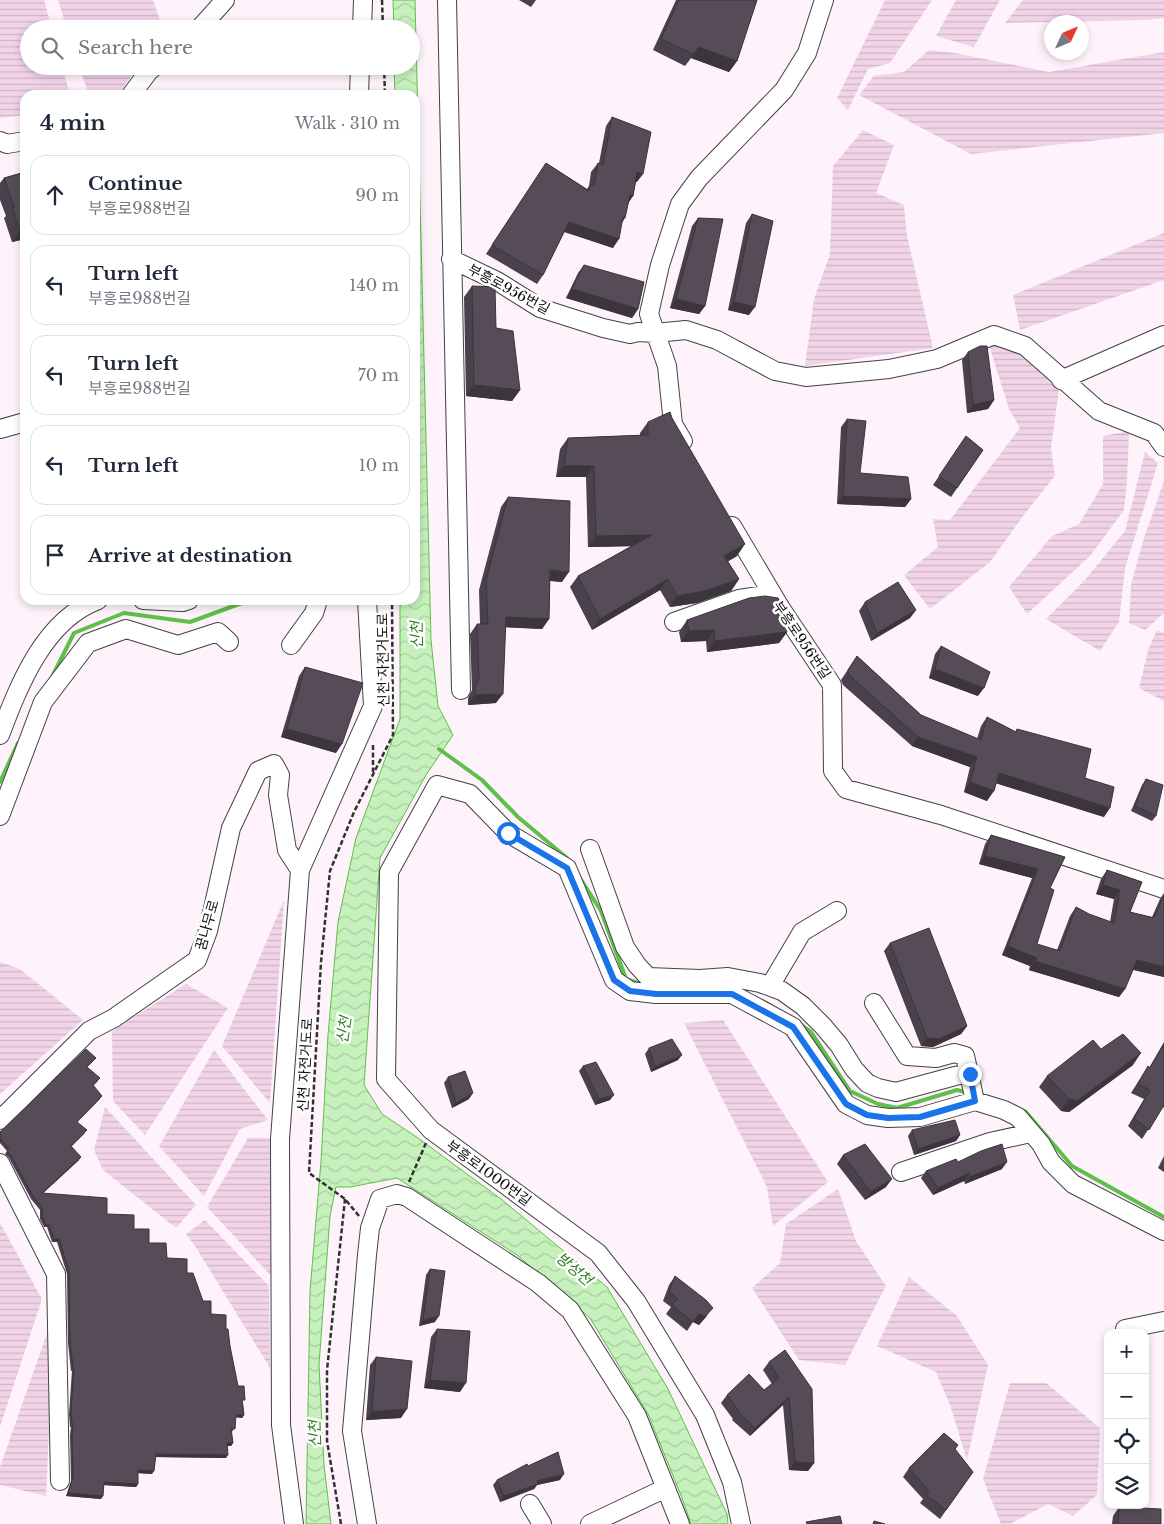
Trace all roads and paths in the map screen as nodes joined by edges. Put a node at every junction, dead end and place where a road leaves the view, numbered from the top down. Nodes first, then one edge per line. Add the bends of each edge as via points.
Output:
1 (225, 0) edge
2 (363, 0) edge
3 (382, 0) edge
4 (447, 0) edge
5 (824, 0) edge
6 (207, 20) edge
7 (362, 20) edge
8 (382, 20) edge
9 (146, 75) edge
10 (360, 75) edge
11 (384, 75) edge
12 (136, 90) edge
13 (359, 90) edge
14 (385, 90) edge
15 (0, 141) edge
16 (20, 142) edge
17 (451, 259) junction
18 (655, 333) junction
19 (1164, 335) edge
20 (1061, 380) junction
21 (20, 423) edge
22 (0, 429) edge
23 (1164, 447) edge
24 (692, 458) edge
25 (721, 508) edge
26 (772, 594) junction
27 (89, 605) edge
28 (316, 605) edge
29 (367, 605) edge
30 (392, 605) edge
31 (674, 622) dead end
32 (229, 642) dead end
33 (291, 645) dead end
34 (461, 690) dead end
35 (0, 735) edge
36 (0, 816) edge
37 (590, 849) dead end
38 (300, 870) junction
39 (1164, 888) edge
40 (837, 911) dead end
41 (770, 986) junction
42 (874, 1003) dead end
43 (970, 1074) junction
44 (975, 1101) junction
45 (0, 1120) edge
46 (432, 1130) junction
47 (1031, 1133) junction
48 (0, 1163) edge
49 (901, 1172) dead end
50 (402, 1196) junction
51 (1164, 1231) edge
52 (1164, 1321) edge
53 (1125, 1329) dead end
54 (60, 1481) dead end
55 (666, 1488) junction
56 (530, 1504) dead end
57 (294, 1524) edge
58 (341, 1524) edge
59 (367, 1524) edge
60 (542, 1524) edge
61 (590, 1524) edge
62 (680, 1524) edge
63 (741, 1524) edge

1 - 6 street
2 - 7 street
3 - 8 path
4 - 17 street
5 - 18 street via 807,52 784,90 699,178 680,204 660,265 649,314
9 - 12 street
10 - 13 street
11 - 14 path
15 - 16 street via 6,144
17 - 18 street, 부흥로956번길 via 497,281 540,308 630,334
17 - 34 street
18 - 20 street, 부흥로956번길 via 686,330 718,340 775,371 806,377 889,369 937,359 994,335 1024,346
18 - 24 street via 667,366 673,424
19 - 20 street
20 - 23 street, 부흥로956번길 via 1099,411 1154,433
21 - 22 street
25 - 26 street, 부흥로956번길
26 - 31 street via 739,599
26 - 39 street, 부흥로956번길 via 832,685 833,771 846,789 941,815
27 - 35 street via 68,616 46,642 18,689
28 - 33 street
29 - 38 street via 373,706
30 - 58 path, 신천 자전거도로 via 393,734 354,812 330,871 321,962 309,1173 346,1199 327,1370 327,1441
32 - 36 street via 218,632 178,645 126,628 88,643 42,702
37 - 41 street via 625,947 648,977 728,977
38 - 45 street, 꿈나무로 via 287,850 278,795 280,774 274,764 258,772 231,828 208,930 196,960 89,1032
38 - 57 street via 280,1139 281,1425
40 - 41 street via 802,932
41 - 43 street via 803,1006 823,1026 866,1083 896,1092
42 - 43 street via 907,1056 936,1058 954,1053 966,1056
43 - 44 street
44 - 46 street, 부흥로1000번길 via 920,1117 867,1115 846,1104 793,1027 732,994 630,991 614,980 567,868 508,833 470,794 437,785 389,872 386,1079
44 - 47 street via 1018,1117
46 - 50 path
46 - 63 street, 부흥로1000번길 via 598,1253 636,1300 705,1415 732,1482
47 - 49 street via 990,1142
47 - 51 street via 1051,1162 1073,1184
48 - 54 street via 56,1274
50 - 55 street via 538,1283 570,1310 637,1416
50 - 59 street via 397,1194 380,1199 370,1228 367,1255 352,1431
52 - 53 street
55 - 61 street
55 - 62 street
56 - 60 street

